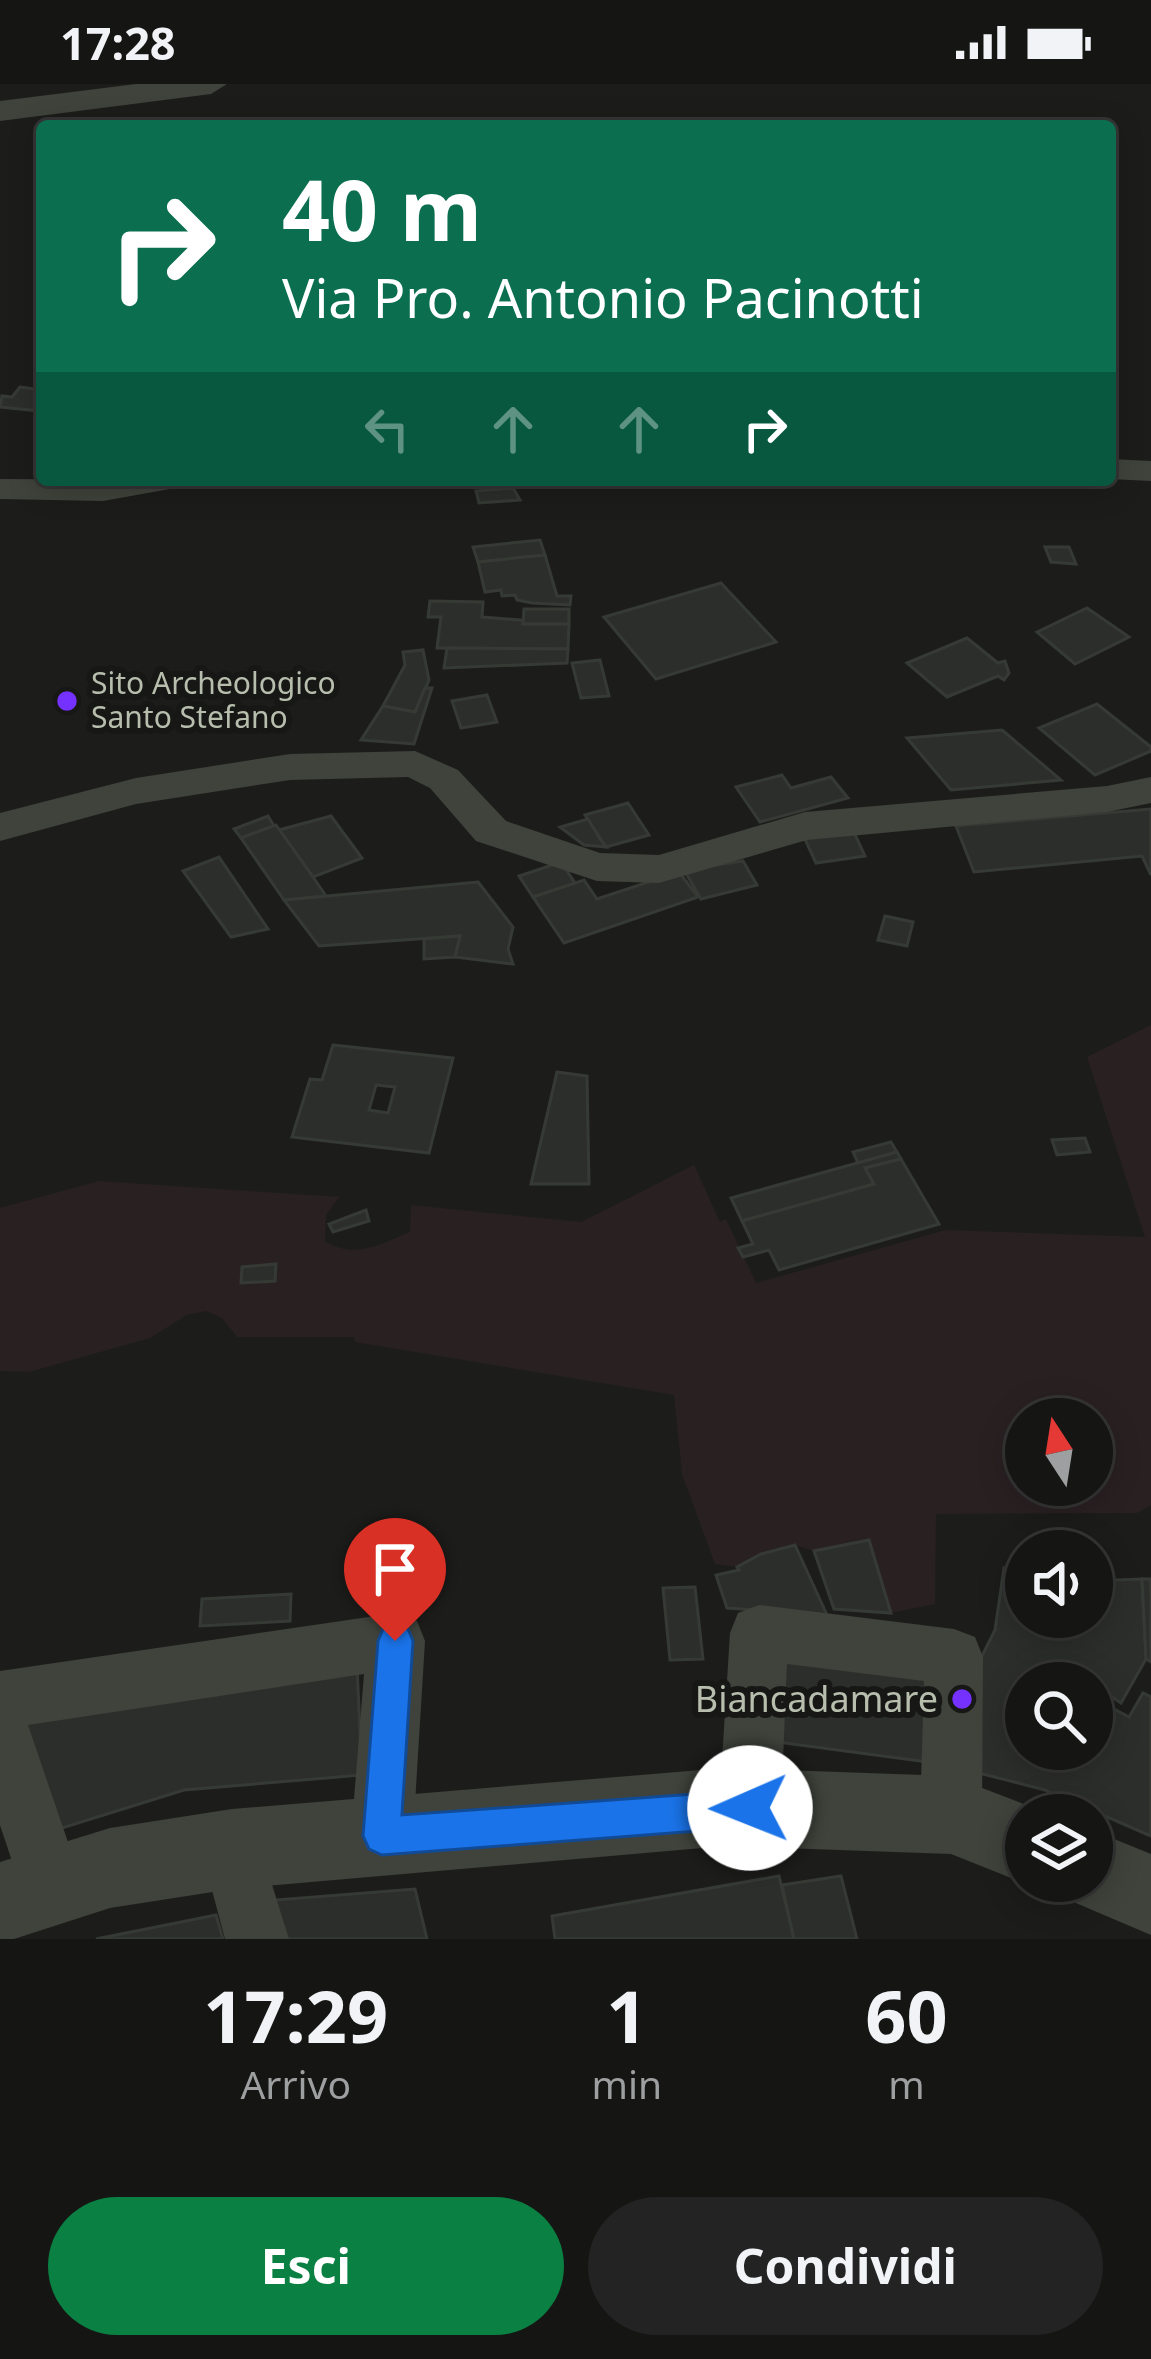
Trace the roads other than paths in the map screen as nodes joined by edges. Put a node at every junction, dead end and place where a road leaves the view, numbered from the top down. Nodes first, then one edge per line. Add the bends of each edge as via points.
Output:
1 (211, 84) edge
2 (0, 111) edge
3 (1116, 469) edge
4 (1151, 470) edge
5 (133, 486) edge
6 (0, 489) edge
7 (1151, 790) edge
8 (0, 827) edge
9 (0, 1700) edge
10 (0, 1730) edge
11 (750, 1808) junction
12 (952, 1815) junction
13 (382, 1836) junction
14 (1005, 1836) edge
15 (232, 1849) junction
16 (1113, 1879) edge
17 (1151, 1895) edge
18 (17, 1907) edge
19 (257, 1939) edge

1 - 2 street
3 - 4 street
5 - 6 street
7 - 8 street via 805,826 658,869 597,867 491,831 445,779 415,764 290,767 155,788
9 - 13 street via 395,1641
10 - 18 street
11 - 12 street
11 - 12 street via 759,1633 954,1658
11 - 13 street
12 - 14 street
13 - 15 street
15 - 18 street via 110,1868
15 - 19 street
16 - 17 street

